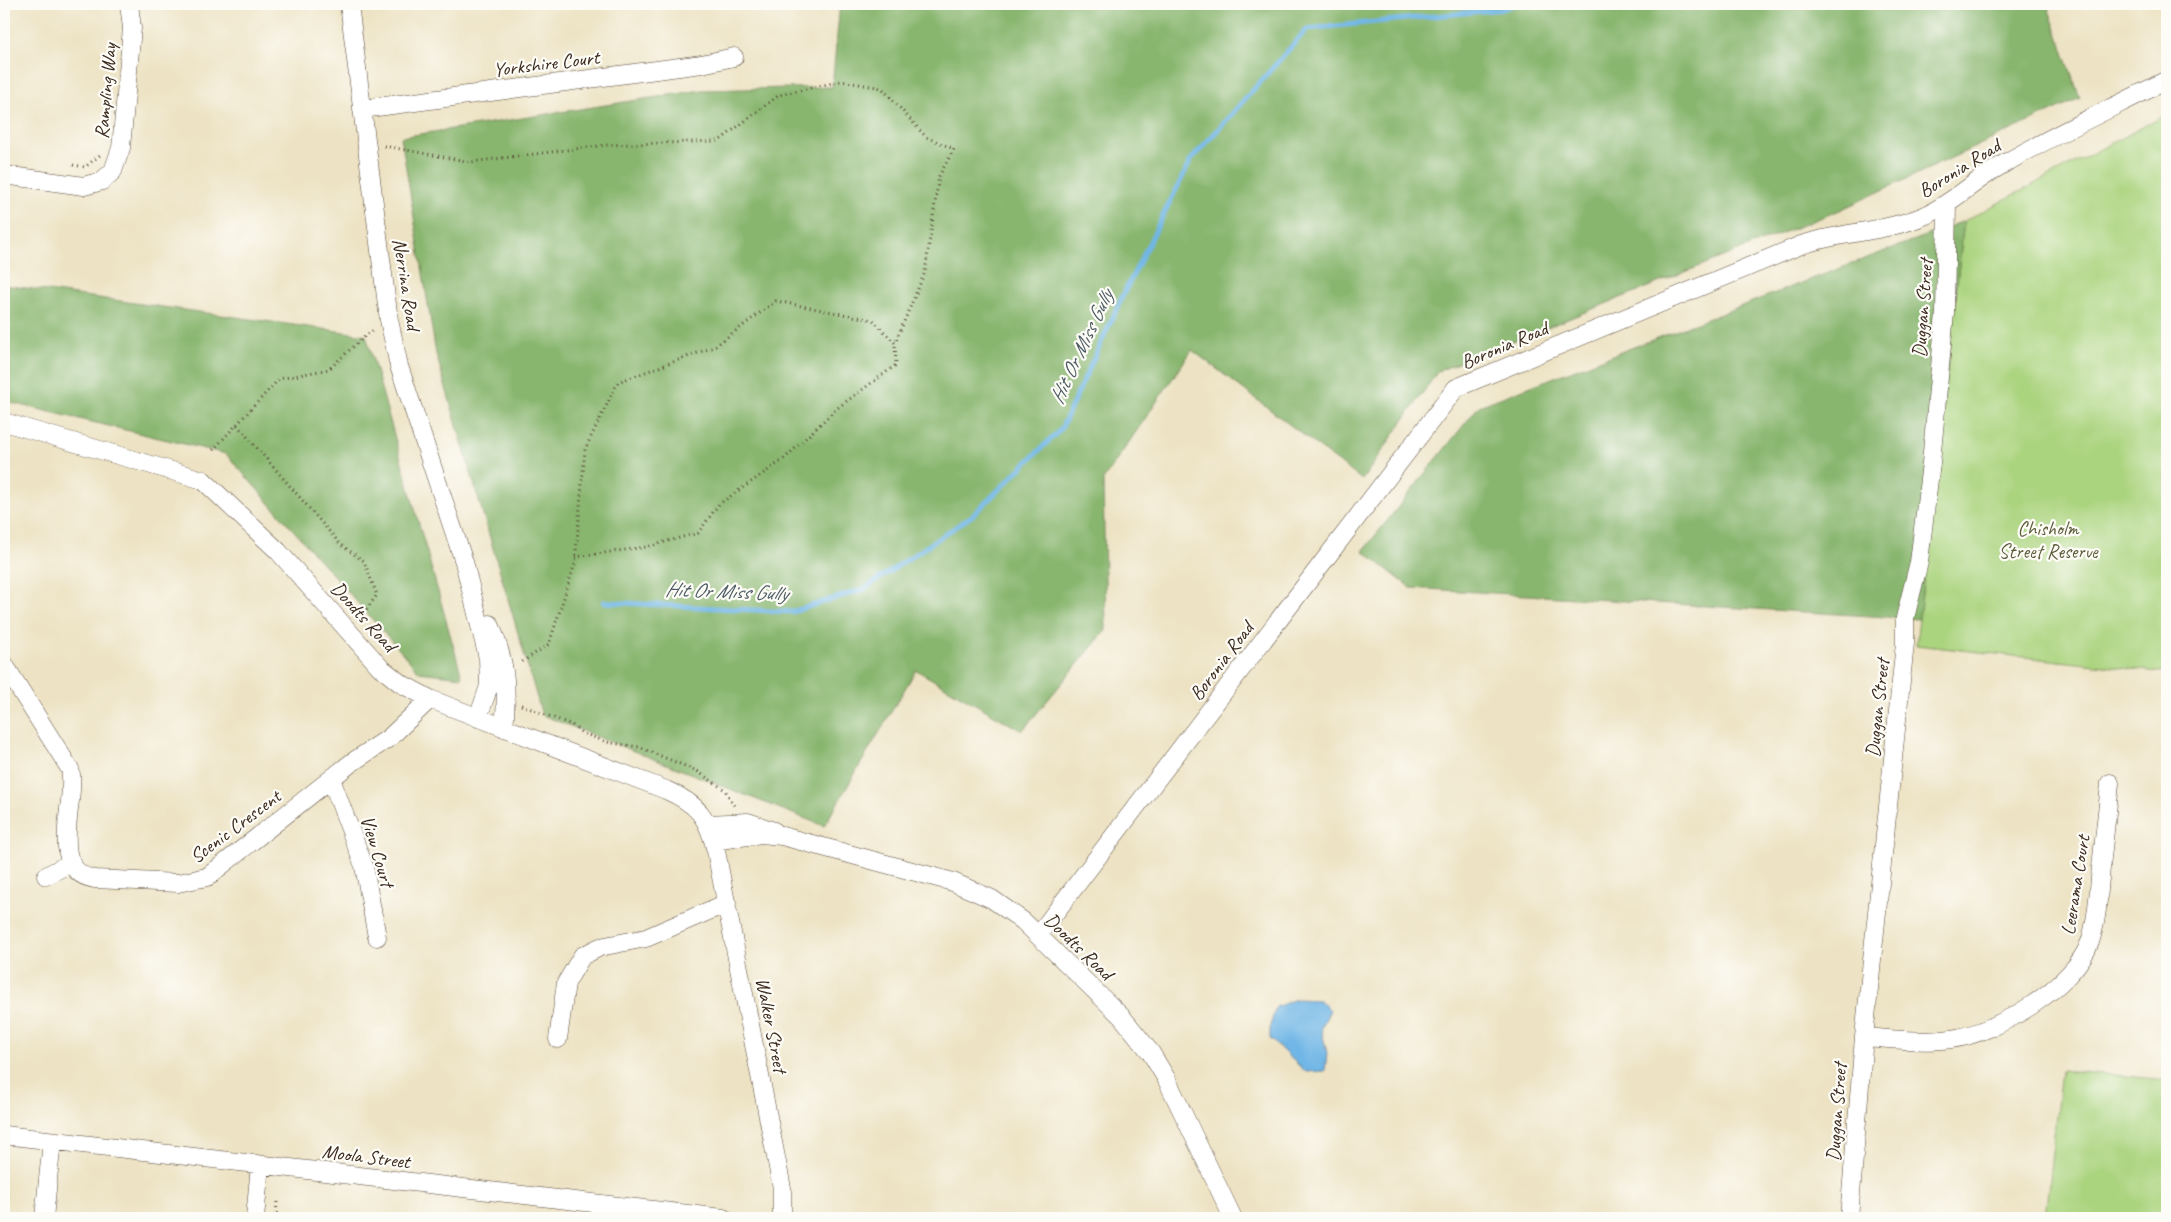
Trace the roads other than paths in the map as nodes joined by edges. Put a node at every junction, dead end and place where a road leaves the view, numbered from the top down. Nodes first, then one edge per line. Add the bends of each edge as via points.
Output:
1 (129, 4) edge
2 (349, 4) edge
3 (734, 57) dead end
4 (2167, 80) edge
5 (362, 109) junction
6 (4, 175) edge
7 (1947, 204) junction
8 (4, 422) edge
9 (464, 562) junction
10 (4, 664) edge
11 (430, 699) junction
12 (478, 718) junction
13 (504, 728) junction
14 (331, 779) junction
15 (2110, 783) dead end
16 (708, 824) junction
17 (793, 839) junction
18 (714, 841) junction
19 (72, 862) junction
20 (46, 876) dead end
21 (726, 903) junction
22 (1038, 935) junction
23 (377, 937) dead end
24 (1864, 1037) junction
25 (558, 1040) dead end
26 (4, 1135) edge
27 (52, 1141) junction
28 (260, 1165) junction
29 (1233, 1216) edge
30 (44, 1218) edge
31 (254, 1218) edge
32 (723, 1218) edge
33 (782, 1218) edge
34 (1849, 1218) edge

1 - 6 street, Rampling Way via 132,28 121,148 115,168 107,178 78,186
2 - 5 street, Nerrina Road
3 - 5 street, Yorkshire Court via 702,64
4 - 7 street, Boronia Road via 2004,164
5 - 9 street, Nerrina Road via 399,366
7 - 22 street, Boronia Road via 1901,224 1801,245 1456,388
7 - 24 street, Duggan Street via 1945,313 1931,464 1919,562 1905,618 1906,643
8 - 11 street, Doodts Road via 203,480 278,551 380,667 400,683
9 - 12 street, Nerrina Road via 489,665 489,686
9 - 13 street, Nerrina Road via 499,646 507,700
10 - 19 street via 70,769 72,781 66,840
11 - 12 street, Doodts Road
11 - 14 street, Scenic Crescent via 389,738
12 - 13 street, Doodts Road
13 - 16 street, Doodts Road via 679,795 693,804
14 - 19 street, Scenic Crescent via 202,879 172,883 95,879 81,874
14 - 23 street, View Court via 364,866
15 - 24 street, Leerama Court via 2094,924 2086,951 2068,975 2003,1021 1968,1035 1940,1040
16 - 17 street, Doodts Road via 741,822 759,825
16 - 18 street, Doodts Road
17 - 18 street, Doodts Road via 761,834
17 - 22 street, Doodts Road via 918,871 970,889 1006,907
18 - 21 street, Walker Street
19 - 20 street
21 - 25 street via 646,938 600,946 582,956 566,983
21 - 33 street, Walker Street via 782,1188
22 - 29 street, Doodts Road via 1122,1017 1151,1053
24 - 34 street, Duggan Street
26 - 27 street, Moola Street
27 - 28 street, Moola Street
27 - 30 street
28 - 31 street
28 - 32 street, Moola Street

